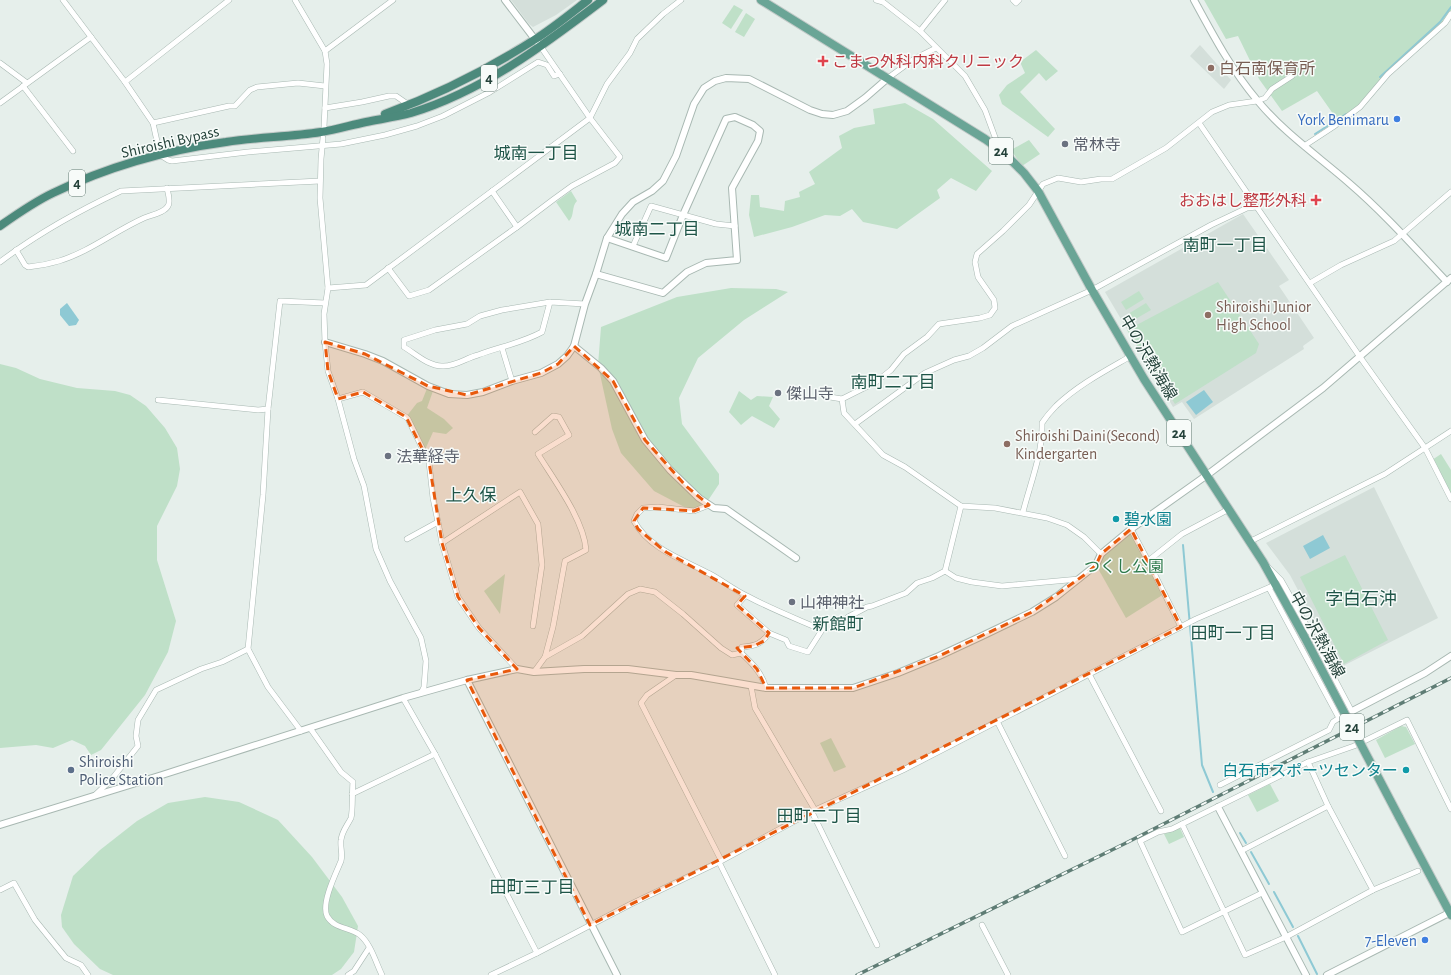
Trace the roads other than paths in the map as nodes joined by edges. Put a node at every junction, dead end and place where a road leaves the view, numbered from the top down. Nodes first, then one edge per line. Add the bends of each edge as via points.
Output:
1 (64, 0) edge
2 (229, 0) edge
3 (295, 0) edge
4 (393, 0) edge
5 (505, 0) edge
6 (588, 0) edge
7 (603, 0) edge
8 (681, 0) edge
9 (761, 0) edge
10 (876, 0) edge
11 (945, 0) edge
12 (1013, 0) edge
13 (1019, 0) edge
14 (1194, 0) edge
15 (1451, 14) edge
16 (920, 31) junction
17 (91, 37) junction
18 (535, 39) junction
19 (540, 47) junction
20 (936, 48) junction
21 (325, 51) junction
22 (0, 64) edge
23 (560, 74) junction
24 (1292, 76) dead end
25 (888, 78) junction
26 (125, 82) junction
27 (25, 85) junction
28 (325, 86) junction
29 (1257, 101) junction
30 (0, 103) edge
31 (409, 105) junction
32 (325, 108) junction
33 (590, 118) junction
34 (154, 123) junction
35 (1199, 123) junction
36 (360, 124) junction
37 (324, 127) dead end
38 (323, 138) dead end
39 (323, 146) junction
40 (1304, 146) junction
41 (999, 149) junction
42 (73, 152) dead end
43 (160, 154) junction
44 (320, 181) junction
45 (167, 188) junction
46 (492, 191) junction
47 (1038, 192) junction
48 (1451, 192) edge
49 (1257, 207) junction
50 (683, 215) junction
51 (0, 226) edge
52 (735, 226) junction
53 (516, 227) junction
54 (1403, 234) junction
55 (607, 238) junction
56 (633, 246) junction
57 (16, 250) junction
58 (0, 262) edge
59 (388, 268) junction
60 (596, 274) junction
61 (1450, 280) edge
62 (1310, 283) junction
63 (328, 288) junction
64 (1092, 290) junction
65 (550, 302) junction
66 (325, 303) junction
67 (584, 304) junction
68 (324, 342) junction
69 (574, 346) junction
70 (502, 348) junction
71 (1131, 356) junction
72 (1360, 357) junction
73 (512, 381) junction
74 (824, 396) dead end
75 (338, 399) junction
76 (842, 399) junction
77 (158, 400) dead end
78 (268, 410) junction
79 (855, 424) junction
80 (1451, 431) edge
81 (535, 432) dead end
82 (1425, 448) junction
83 (1207, 475) junction
84 (1451, 498) edge
85 (709, 505) junction
86 (961, 506) junction
87 (1229, 509) junction
88 (1022, 512) junction
89 (438, 522) junction
90 (1131, 529) junction
91 (408, 539) dead end
92 (1249, 542) junction
93 (442, 543) junction
94 (1101, 554) junction
95 (796, 558) dead end
96 (1148, 561) junction
97 (1263, 562) junction
98 (945, 571) junction
99 (1079, 579) junction
100 (1272, 586) junction
101 (745, 596) junction
102 (850, 619) dead end
103 (533, 626) dead end
104 (1181, 627) junction
105 (769, 633) junction
106 (248, 649) junction
107 (741, 653) junction
108 (544, 656) junction
109 (1451, 656) edge
110 (517, 669) junction
111 (534, 672) junction
112 (1089, 674) junction
113 (676, 675) junction
114 (467, 680) junction
115 (751, 686) junction
116 (766, 688) junction
117 (421, 693) junction
118 (403, 698) junction
119 (1352, 712) junction
120 (1339, 718) junction
121 (997, 721) junction
122 (310, 728) junction
123 (301, 731) junction
124 (434, 754) junction
125 (1308, 762) junction
126 (1220, 785) dead end
127 (352, 794) junction
128 (94, 796) junction
129 (1328, 806) junction
130 (1218, 807) junction
131 (1451, 809) edge
132 (813, 811) junction
133 (1161, 811) dead end
134 (1182, 824) junction
135 (0, 825) edge
136 (1241, 851) junction
137 (1065, 856) dead end
138 (720, 861) junction
139 (1418, 871) dead end
140 (0, 890) edge
141 (1373, 890) junction
142 (1262, 893) junction
143 (1225, 912) junction
144 (1451, 913) edge
145 (590, 925) junction
146 (982, 925) dead end
147 (1286, 937) junction
148 (877, 944) dead end
149 (369, 948) junction
150 (537, 953) junction
151 (88, 975) edge
152 (348, 975) edge
153 (382, 975) edge
154 (491, 975) edge
155 (617, 975) edge
156 (775, 975) edge
157 (1008, 975) edge
158 (1306, 975) edge
159 (1327, 975) edge

1 - 17 street
2 - 26 street
3 - 21 street
4 - 21 street
5 - 18 street
6 - 18 highway, Shiroishi Bypass / 4
7 - 19 highway, Shiroishi Bypass / 4
8 - 33 street via 637,40 607,84
9 - 25 main road, 中の沢熱海線 / 24
10 - 16 street via 883,2
11 - 16 street
12 - 13 street via 1016,3
14 - 29 street via 1219,48
15 - 40 street via 1445,23 1388,74 1360,107
16 - 20 street
17 - 26 street
17 - 27 street
18 - 19 street
18 - 31 highway, Shiroishi Bypass / 4 via 471,76
19 - 23 street
19 - 36 highway, Shiroishi Bypass / 4 via 455,96 410,113
20 - 25 street via 914,59
20 - 41 street via 965,76 985,110
21 - 28 street
22 - 27 street
23 - 33 street
23 - 39 street via 554,76 547,65 538,62 490,92 443,116 385,135
24 - 29 street via 1272,89 1265,98
25 - 41 main road, 中の沢熱海線 / 24
25 - 55 street via 847,111 834,115 810,110 749,79 726,78 715,81 704,88 694,104 676,156 663,181 633,202
26 - 34 street
27 - 30 street
27 - 42 street
28 - 32 street
28 - 34 street via 298,83 257,87 250,90 235,106
29 - 35 street via 1229,105 1212,112
29 - 40 street
31 - 32 street via 396,96 389,96
31 - 36 highway, Shiroishi Bypass / 4
32 - 37 street
33 - 46 street
33 - 53 street via 620,157 615,163 566,190
34 - 43 street
35 - 47 street via 1166,148 1112,179 1081,182 1058,178 1043,184
35 - 49 street
36 - 43 highway, Shiroishi Bypass / 4
38 - 39 street
39 - 43 street via 176,161 168,160
39 - 44 street
40 - 54 street via 1350,184
41 - 47 main road, 中の沢熱海線 / 24 via 1024,173
43 - 51 highway, Shiroishi Bypass / 4 via 103,172 53,193
44 - 45 street
44 - 63 street
45 - 57 street via 121,191 40,234
45 - 57 street via 170,202 166,209 144,218 84,251 59,261 28,267
46 - 53 street
46 - 59 street
47 - 64 main road, 中の沢熱海線 / 24
47 - 76 street via 1016,218 976,254 978,277 994,300 995,308 990,315 939,324 876,382
48 - 54 street
49 - 62 street
49 - 64 street via 1247,208 1218,222
50 - 52 street
50 - 52 street via 726,119 735,117 760,131 758,141 732,188
50 - 56 street via 651,206
50 - 56 street via 666,258
52 - 60 street via 737,260 706,263 686,272 663,293
53 - 59 street via 429,290 409,296
54 - 61 street
54 - 62 street
55 - 56 street
55 - 60 street
57 - 58 street
59 - 63 street via 366,285
60 - 67 street
61 - 72 street
62 - 72 street
63 - 66 street
64 - 71 main road, 中の沢熱海線 / 24
64 - 79 street via 1012,326 974,353 925,373
65 - 67 street
65 - 70 street via 542,332
65 - 70 street via 502,310 480,316 467,324 435,330 404,340 404,347 430,364 443,367
66 - 68 street
66 - 78 street via 280,301
67 - 69 street
68 - 73 street via 383,361 428,386 449,394 467,395 483,392
68 - 75 street via 328,371
69 - 73 street via 558,364 541,373
69 - 85 street via 613,381 645,440 686,486
70 - 73 street
71 - 83 main road, 中の沢熱海線 / 24
71 - 88 street via 1071,393 1042,423 1040,449
72 - 82 street
72 - 83 street
74 - 76 street
75 - 89 street via 363,392 406,417 429,462
75 - 117 street via 364,486 376,549 421,638 426,661 424,687
76 - 79 street via 844,413
77 - 78 street
78 - 106 street via 263,495
79 - 86 street via 883,455
80 - 82 street
81 - 108 street via 553,416 559,417 569,434 538,454 573,512 586,540 586,550 565,561
82 - 84 street
82 - 92 street via 1385,474
83 - 87 main road, 中の沢熱海線 / 24
83 - 90 street
85 - 95 street via 726,509
85 - 101 street via 694,510 643,508 634,520 638,529 666,552 711,574
86 - 88 street
86 - 98 street
87 - 92 main road, 中の沢熱海線 / 24
87 - 96 street via 1182,534
88 - 94 street via 1067,525
89 - 91 street
89 - 93 street
90 - 94 street
90 - 96 street
92 - 97 main road, 中の沢熱海線 / 24
93 - 103 street via 520,492 539,530 542,565
93 - 110 street via 458,596 480,628
94 - 99 street via 1096,565
96 - 104 street
97 - 100 main road, 中の沢熱海線 / 24
97 - 119 street via 1281,580
98 - 99 street via 956,578 1002,586
98 - 102 street via 917,583 906,593 848,616
99 - 116 street via 1032,612 939,656 853,688
100 - 104 street
100 - 120 street
100 - 144 main road, 中の沢熱海線 / 24, bridge via 1304,636
101 - 105 street via 737,605
101 - 105 street via 822,630 808,652 790,646 786,640
104 - 112 street
105 - 107 street via 764,641 754,646 742,647
106 - 123 street via 268,687
106 - 128 street via 156,690 138,720 138,746 111,780
107 - 108 street via 732,655 655,592 640,589 628,594 582,636
107 - 116 street via 757,669
108 - 111 street
109 - 119 street
110 - 111 street
110 - 114 street
111 - 113 street via 628,669
112 - 121 street
112 - 133 street
113 - 115 street via 690,675
113 - 138 street via 648,694 642,703
114 - 117 street
114 - 145 street
115 - 116 street
115 - 132 street via 755,708
117 - 118 street
118 - 122 street
118 - 124 street
119 - 120 street
120 - 126 street via 1333,722 1329,730
121 - 132 street via 902,770
121 - 137 street
122 - 123 street
122 - 127 street via 341,772 353,782
123 - 128 street
124 - 127 street
124 - 150 street
125 - 129 street
125 - 130 street
125 - 131 street via 1354,746 1406,720
127 - 149 street via 351,817 340,841 342,858 329,889 326,909 332,923 360,935
128 - 135 street
129 - 136 street
129 - 141 street
130 - 134 street
130 - 136 street
132 - 138 street
132 - 148 street
134 - 143 street
134 - 143 street via 1140,841 1182,932
136 - 142 street
138 - 145 street
138 - 156 street
139 - 141 street
140 - 151 street via 14,883 35,920 66,958 81,965
141 - 147 street
142 - 143 street
142 - 147 street
143 - 147 street via 1245,955
144 - 159 street
145 - 150 street
145 - 155 street
146 - 157 street
147 - 158 street
149 - 152 street via 354,971
149 - 153 street
150 - 154 street

